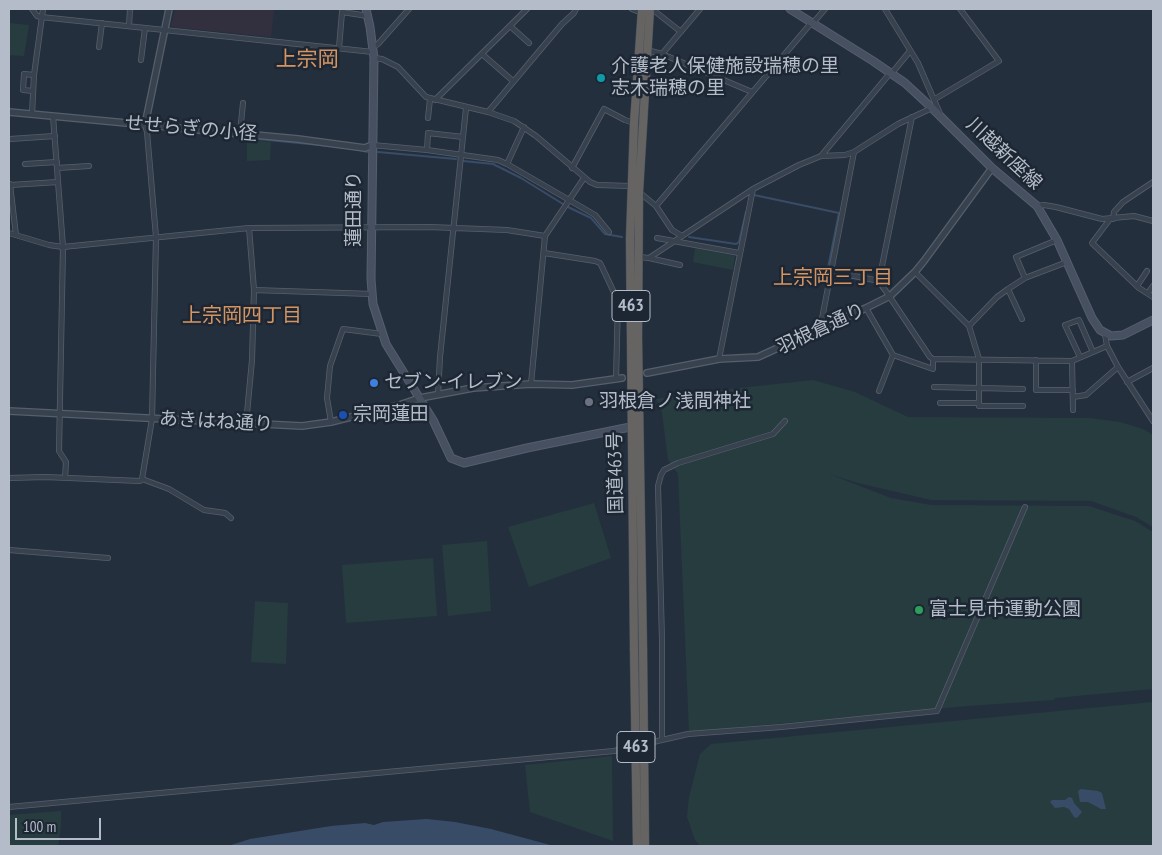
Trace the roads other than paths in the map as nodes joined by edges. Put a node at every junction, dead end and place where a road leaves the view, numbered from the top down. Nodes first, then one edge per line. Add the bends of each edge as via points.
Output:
1 (32, 9) edge
2 (43, 9) edge
3 (130, 9) edge
4 (169, 9) edge
5 (409, 9) edge
6 (528, 9) edge
7 (576, 9) edge
8 (632, 9) edge
9 (651, 9) edge
10 (700, 9) edge
11 (790, 9) edge
12 (825, 9) edge
13 (885, 9) edge
14 (960, 9) edge
15 (642, 11) edge
16 (367, 13) edge
17 (41, 17) junction
18 (102, 23) junction
19 (812, 23) junction
20 (129, 26) junction
21 (510, 26) junction
22 (145, 28) junction
23 (164, 30) junction
24 (681, 32) junction
25 (529, 43) dead end
26 (99, 46) dead end
27 (338, 48) junction
28 (647, 50) junction
29 (910, 51) junction
30 (373, 52) junction
31 (482, 54) junction
32 (662, 54) junction
33 (141, 60) dead end
34 (892, 73) junction
35 (34, 75) junction
36 (513, 81) junction
37 (33, 91) junction
38 (752, 92) junction
39 (433, 99) junction
40 (935, 99) junction
41 (243, 103) dead end
42 (466, 108) junction
43 (932, 108) junction
44 (9, 112) edge
45 (488, 112) junction
46 (32, 114) junction
47 (53, 116) junction
48 (912, 117) junction
49 (428, 118) dead end
50 (942, 118) junction
51 (634, 123) junction
52 (145, 125) junction
53 (524, 127) junction
54 (240, 134) junction
55 (55, 136) junction
56 (463, 137) junction
57 (10, 139) edge
58 (372, 146) junction
59 (426, 150) junction
60 (854, 152) junction
61 (461, 155) junction
62 (822, 156) junction
63 (57, 162) junction
64 (24, 164) dead end
65 (507, 164) junction
66 (89, 166) dead end
67 (57, 168) junction
68 (572, 168) junction
69 (992, 168) junction
70 (584, 178) junction
71 (58, 182) junction
72 (1153, 182) edge
73 (10, 185) edge
74 (630, 186) junction
75 (753, 189) junction
76 (639, 192) junction
77 (569, 201) junction
78 (656, 206) junction
79 (1037, 206) junction
80 (1112, 219) junction
81 (1153, 221) edge
82 (249, 228) junction
83 (372, 228) junction
84 (453, 228) junction
85 (609, 232) dead end
86 (9, 233) edge
87 (16, 235) junction
88 (545, 236) junction
89 (682, 236) junction
90 (156, 237) junction
91 (657, 238) dead end
92 (675, 240) junction
93 (1057, 240) junction
94 (63, 247) junction
95 (544, 253) junction
96 (739, 253) junction
97 (639, 257) junction
98 (649, 258) junction
99 (1067, 262) junction
100 (680, 265) dead end
101 (831, 271) junction
102 (1147, 271) dead end
103 (915, 272) junction
104 (1025, 278) junction
105 (879, 280) junction
106 (1137, 286) junction
107 (1153, 286) edge
108 (1008, 289) junction
109 (254, 290) junction
110 (1148, 293) junction
111 (372, 294) junction
112 (890, 296) junction
113 (1153, 297) edge
114 (866, 308) junction
115 (1022, 319) dead end
116 (1153, 320) edge
117 (969, 326) junction
118 (820, 329) junction
119 (382, 334) junction
120 (1105, 334) junction
121 (1107, 346) junction
122 (1093, 352) junction
123 (893, 355) junction
124 (1080, 357) junction
125 (719, 359) junction
126 (933, 359) junction
127 (979, 359) junction
128 (1036, 360) junction
129 (1072, 361) junction
130 (1118, 367) junction
131 (1153, 368) edge
132 (647, 373) dead end
133 (619, 379) joint
134 (1128, 382) junction
135 (531, 384) junction
136 (934, 387) dead end
137 (979, 388) junction
138 (1023, 389) dead end
139 (1072, 390) junction
140 (879, 391) dead end
141 (438, 395) junction
142 (1073, 397) junction
143 (420, 398) junction
144 (940, 403) dead end
145 (979, 403) junction
146 (1023, 406) dead end
147 (1073, 410) dead end
148 (9, 411) edge
149 (59, 414) junction
150 (152, 419) junction
151 (785, 421) dead end
152 (1153, 421) edge
153 (331, 422) junction
154 (246, 424) junction
155 (640, 426) junction
156 (631, 427) junction
157 (9, 478) edge
158 (65, 478) junction
159 (142, 479) junction
160 (1025, 507) dead end
161 (231, 518) dead end
162 (9, 550) edge
163 (108, 558) dead end
164 (639, 649) junction
165 (662, 740) junction
166 (9, 807) edge
167 (636, 846) edge
168 (645, 846) edge

1 - 17 street
2 - 17 street
3 - 20 street
4 - 23 street
5 - 30 street
6 - 21 street
7 - 36 street
8 - 15 street
9 - 24 street
9 - 28 highway, 国道463号 / 463
10 - 24 street
11 - 19 main road, 川越新座線
12 - 19 street
13 - 29 street
14 - 40 street via 999,61
15 - 51 highway, 国道463号 / 463
16 - 27 street via 342,12
16 - 30 main road, 蓮田通り
17 - 18 street
17 - 35 street
18 - 20 street
18 - 26 street
19 - 34 main road, 川越新座線
19 - 38 street
20 - 22 street
21 - 25 street
21 - 31 street
22 - 23 street
22 - 33 street
23 - 27 street
23 - 52 street
24 - 32 street
27 - 30 street
28 - 32 street
28 - 76 highway, 国道463号 / 463
29 - 34 street
29 - 40 street
30 - 39 street via 398,66 419,91
30 - 58 main road, 蓮田通り
31 - 36 street
31 - 39 street
32 - 38 street
34 - 43 main road, 川越新座線
34 - 62 street
35 - 37 street
35 - 37 street via 24,74 23,90
36 - 45 street
37 - 46 street
38 - 78 street
39 - 42 street
39 - 49 street
40 - 50 street
41 - 54 street
42 - 45 street
42 - 56 street
43 - 48 street
43 - 50 main road, 川越新座線
44 - 46 street, せせらぎの小径
45 - 53 street
46 - 47 street, せせらぎの小径
47 - 52 street, せせらぎの小径
47 - 55 street
48 - 60 street
48 - 105 street
50 - 69 main road, 川越新座線
51 - 68 street via 604,109
51 - 74 highway, 国道463号 / 463
52 - 54 street, せせらぎの小径
52 - 90 street
53 - 65 street
53 - 68 street
54 - 58 street, せせらぎの小径 via 365,148
55 - 57 street
55 - 63 street
56 - 59 street via 428,133
56 - 61 street
58 - 59 street
58 - 83 main road, 蓮田通り
59 - 61 street
60 - 62 street
60 - 101 street
61 - 65 street
61 - 84 street
62 - 75 street
63 - 64 street
63 - 67 street
65 - 77 street
66 - 67 street
67 - 71 street
68 - 70 street
69 - 79 main road, 川越新座線
69 - 103 street, 羽根倉通り
70 - 74 street via 597,185
70 - 77 street
71 - 73 street
71 - 94 street
72 - 80 street via 1123,202
73 - 87 street
74 - 156 highway, 国道463号 / 463
75 - 89 street
75 - 96 street
76 - 78 street
76 - 97 highway, 国道463号 / 463
77 - 85 street via 595,214
77 - 88 street
78 - 89 street via 672,230
79 - 80 street via 1056,206
79 - 93 main road, 川越新座線
80 - 81 street via 1134,216
80 - 106 street via 1092,243
82 - 83 street
82 - 90 street
82 - 109 street
83 - 84 street
83 - 111 main road, 蓮田通り
84 - 88 street via 507,230
84 - 141 street
86 - 87 street
87 - 94 street
88 - 95 street
89 - 92 street
90 - 94 street
90 - 150 street
91 - 92 street
92 - 96 street
92 - 98 street
93 - 99 main road, 川越新座線
93 - 104 street via 1016,257
94 - 149 street
95 - 133 street via 600,263 618,301
95 - 135 street
96 - 125 street
97 - 98 street
97 - 155 highway, 国道463号 / 463
98 - 100 street
99 - 104 street
99 - 120 main road, 川越新座線 via 1092,318
101 - 105 street
101 - 118 street
102 - 106 street
103 - 112 street, 羽根倉通り
103 - 117 street
104 - 108 street
105 - 112 street
106 - 110 street
107 - 110 street
108 - 115 street
108 - 117 street
109 - 111 street
109 - 154 street
110 - 113 street
111 - 119 main road, 蓮田通り
112 - 114 street, 羽根倉通り
112 - 126 street
114 - 118 street, 羽根倉通り
114 - 123 street
116 - 120 main road via 1123,335
117 - 127 street
118 - 125 street, 羽根倉通り via 758,357
119 - 143 main road, 蓮田通り via 397,365
119 - 153 street via 343,329 330,366 327,398
120 - 121 street
121 - 122 street
121 - 130 street
122 - 124 street
122 - 124 street via 1079,320 1065,326
123 - 126 street via 932,369
123 - 140 street
124 - 129 street
125 - 132 street, 羽根倉通り
126 - 127 street
127 - 128 street
127 - 137 street
128 - 129 street
128 - 139 street via 1036,390
129 - 139 street
130 - 134 street
130 - 142 street via 1086,395
131 - 134 street
133 - 135 street via 572,385
134 - 152 street
135 - 141 street via 473,388
136 - 137 street
137 - 138 street
137 - 145 street
139 - 142 street
141 - 143 street
142 - 147 street
143 - 153 street, あきはね通り via 400,406
143 - 156 main road, 蓮田通り via 451,458 464,464
144 - 145 street
145 - 146 street via 980,406
148 - 149 street, あきはね通り
149 - 150 street, あきはね通り
149 - 158 street via 59,451 66,462
150 - 154 street, あきはね通り
150 - 159 street
151 - 165 street via 773,434 678,462 661,475 658,486
153 - 154 street, あきはね通り via 302,426
155 - 156 main road, 蓮田通り
155 - 164 highway, 国道463号 / 463
156 - 164 highway, 国道463号 / 463
157 - 158 street
158 - 159 street
159 - 161 street via 169,489 204,510 225,513
160 - 165 street via 937,711 688,734
162 - 163 street
164 - 167 highway, 国道463号 / 463, bridge
164 - 168 highway, 国道463号 / 463, bridge
165 - 166 street via 614,751

